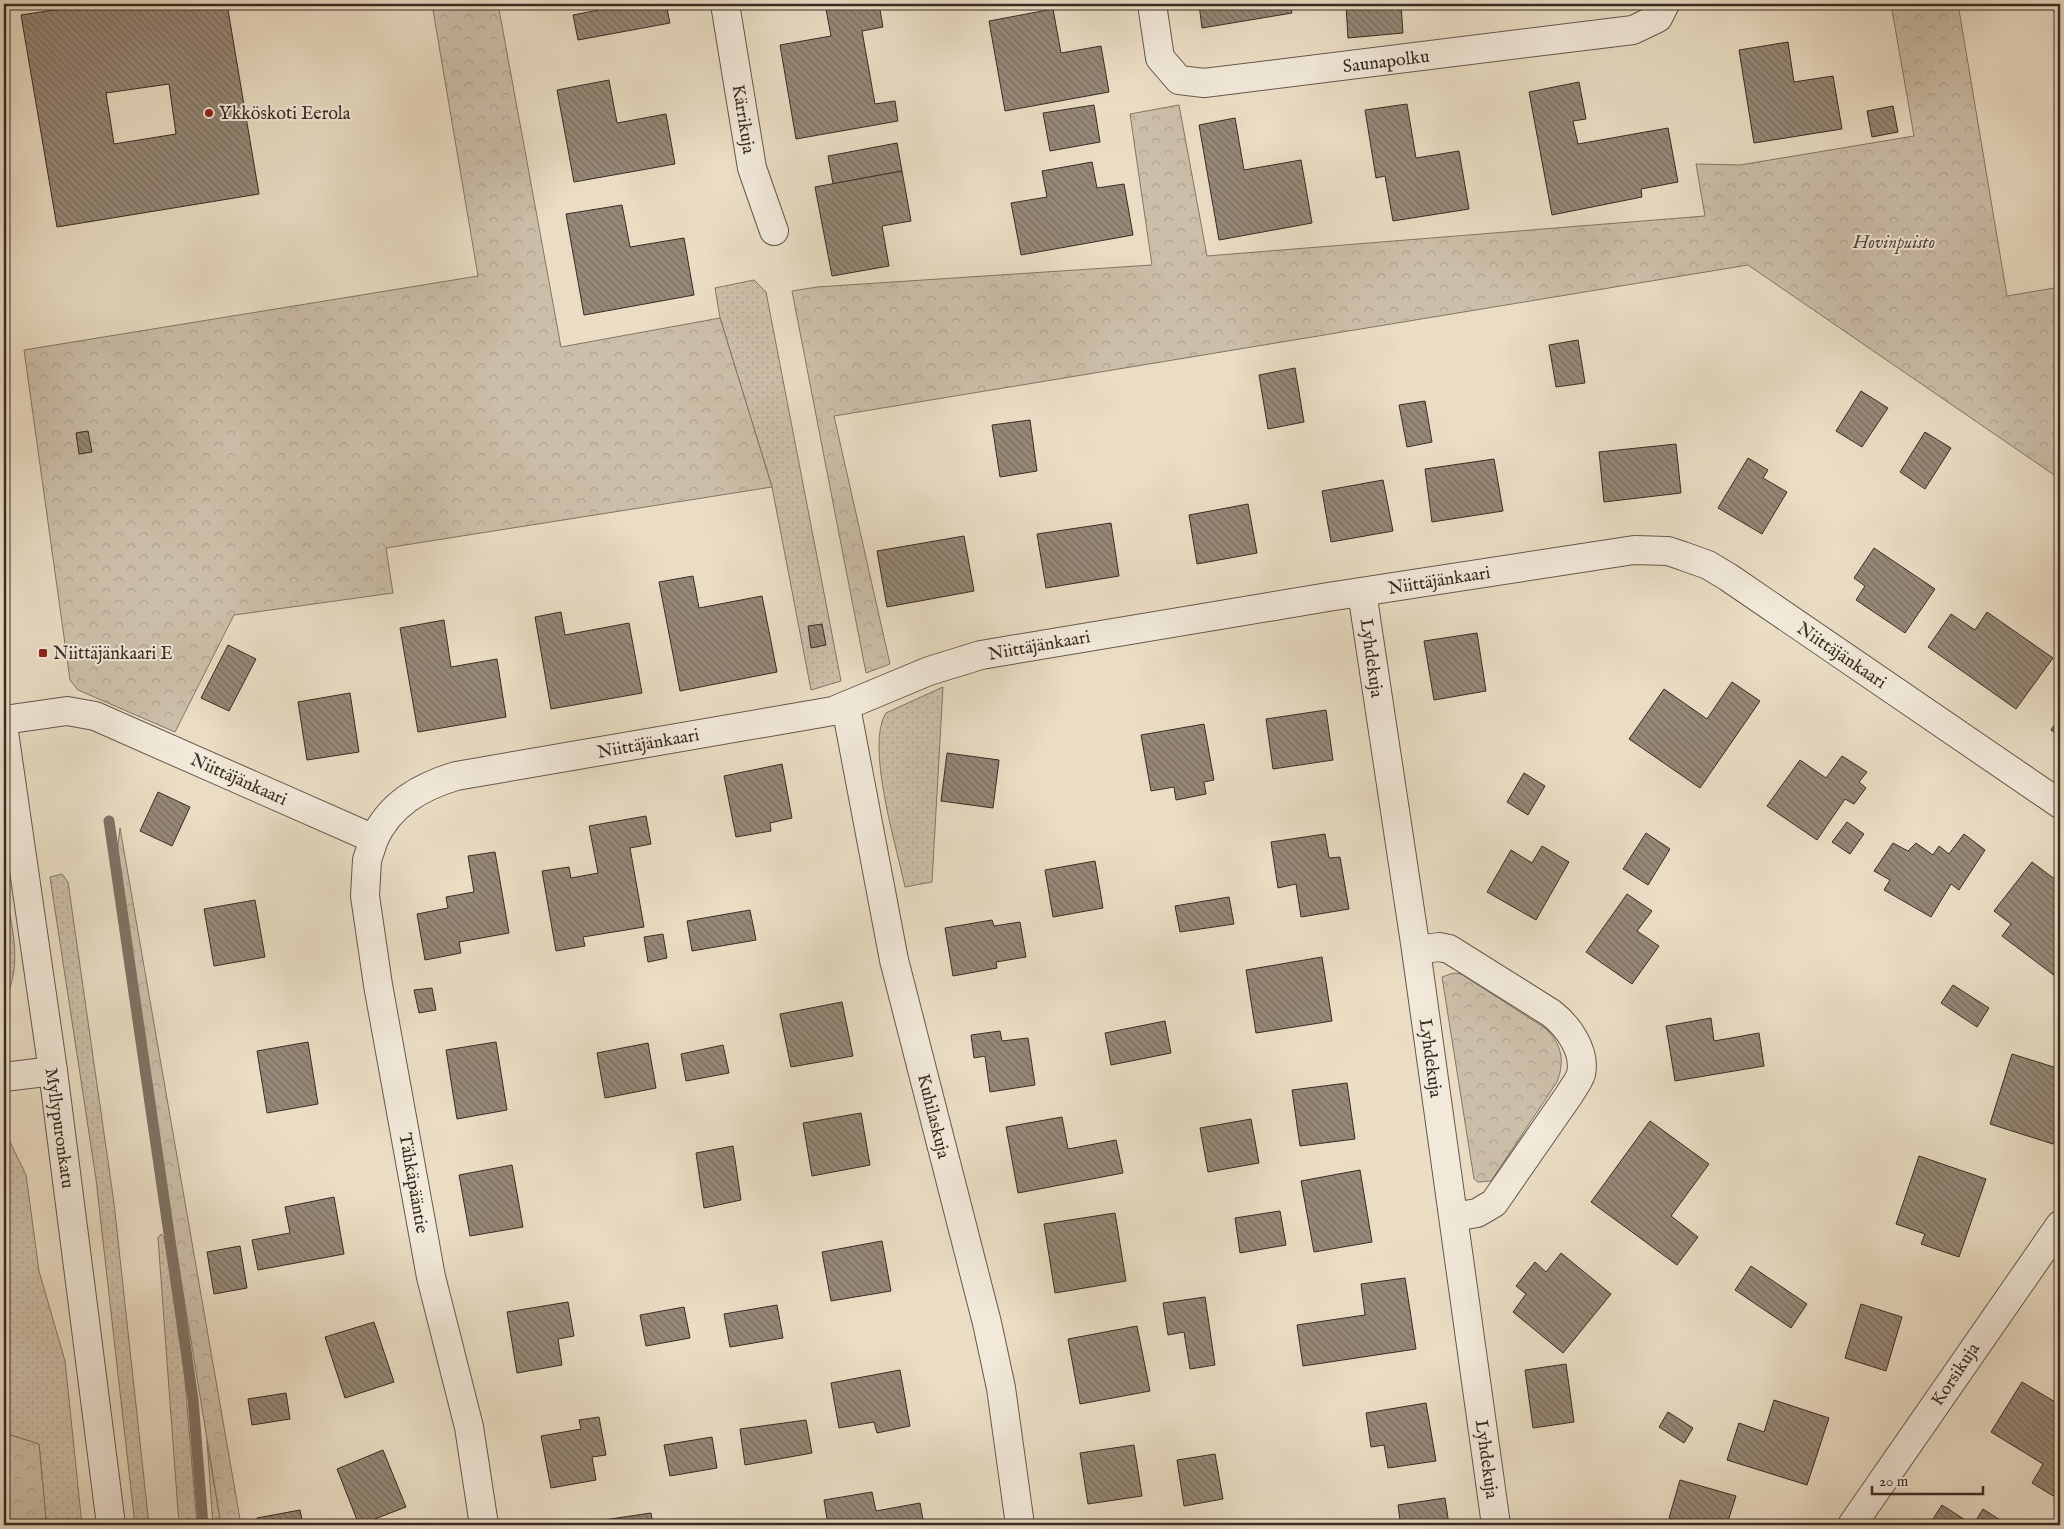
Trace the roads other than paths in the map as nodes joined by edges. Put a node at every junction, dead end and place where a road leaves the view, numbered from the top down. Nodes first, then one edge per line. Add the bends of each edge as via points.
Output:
1 (725, 4) edge
2 (1152, 4) edge
3 (1666, 4) edge
4 (774, 231) dead end
5 (1362, 592) junction
6 (846, 707) junction
7 (4, 720) edge
8 (4, 732) edge
9 (2060, 804) edge
10 (374, 839) junction
11 (1416, 950) junction
12 (53, 1071) junction
13 (4, 1077) edge
14 (1454, 1217) junction
15 (2060, 1225) edge
16 (111, 1525) edge
17 (484, 1525) edge
18 (1020, 1525) edge
19 (1496, 1525) edge
20 (1852, 1525) edge

1 - 4 street, Kärrikuja via 752,168
2 - 3 street, Saunapolku via 1160,58 1179,80 1204,83 1633,30 1658,18
5 - 6 street, Niittäjänkaari via 981,655 928,671
5 - 9 street, Niittäjänkaari via 1634,550 1683,556 1728,577
5 - 11 street, Lyhdekuja
6 - 10 street, Niittäjänkaari via 816,715 456,776 436,782 409,797 390,814
6 - 18 street, Kuhilaskuja via 894,960 1001,1388
7 - 10 street, Niittäjänkaari via 67,711 95,716
8 - 12 street, Myllypuronkatu
10 - 17 street, Tähkäpääntie via 367,860 365,896 378,985 431,1277 469,1427
11 - 14 street, Lyhdekuja
11 - 14 street via 1449,949 1563,1021 1579,1051 1581,1064 1579,1078 1570,1095 1494,1203 1477,1213
12 - 13 street
12 - 16 street, Myllypuronkatu
14 - 19 street, Lyhdekuja
15 - 20 street, Korsikuja

